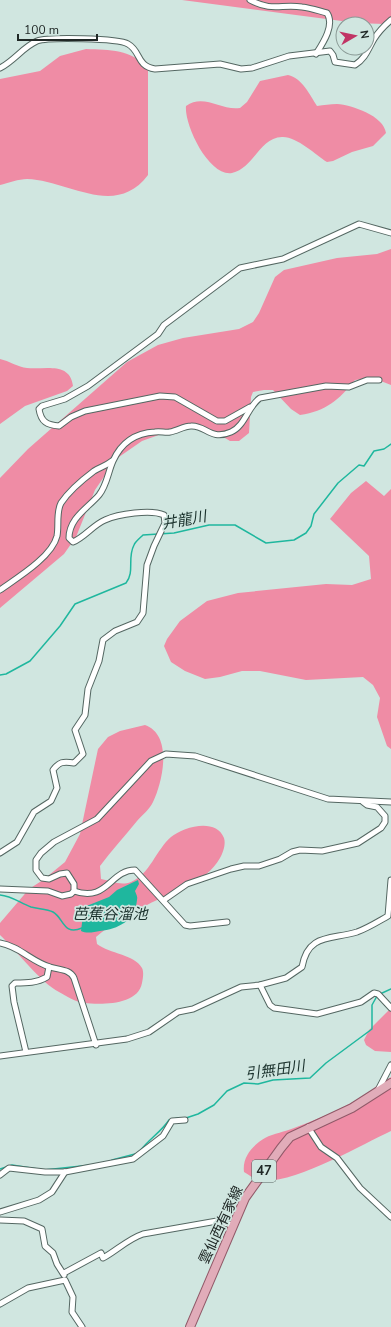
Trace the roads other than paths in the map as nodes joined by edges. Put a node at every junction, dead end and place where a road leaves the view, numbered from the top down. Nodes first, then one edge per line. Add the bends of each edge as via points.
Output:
1 (250, 0) edge
2 (391, 20) edge
3 (316, 54) junction
4 (0, 68) edge
5 (391, 234) edge
6 (379, 380) dead end
7 (251, 406) junction
8 (113, 461) junction
9 (0, 590) edge
10 (362, 802) junction
11 (391, 802) edge
12 (0, 853) edge
13 (391, 880) edge
14 (0, 889) edge
15 (74, 891) junction
16 (164, 900) junction
17 (227, 922) dead end
18 (0, 943) edge
19 (49, 967) junction
20 (260, 985) junction
21 (391, 1008) edge
22 (96, 1045) junction
23 (26, 1052) junction
24 (0, 1056) edge
25 (391, 1065) edge
26 (391, 1083) edge
27 (377, 1092) junction
28 (184, 1120) dead end
29 (308, 1127) junction
30 (64, 1172) junction
31 (0, 1175) edge
32 (0, 1212) edge
33 (391, 1217) edge
34 (0, 1220) edge
35 (232, 1225) junction
36 (64, 1273) junction
37 (65, 1280) junction
38 (0, 1304) edge
39 (82, 1327) edge
40 (190, 1327) edge

1 - 3 street via 273,8 301,7 327,13 329,27
2 - 3 street via 382,28 361,61 355,65 335,62 330,51
3 - 4 street via 289,56 252,68 241,69 220,64 155,69 143,64 133,48 123,42 52,38 35,42
5 - 7 street via 358,224 283,259 240,268 88,386 39,409 42,420 49,425 60,426 71,417 86,411 160,396 175,397 217,421 225,420
6 - 7 street via 367,380 349,387 326,386 269,396 260,398
7 - 8 street via 233,431 216,435 190,426 170,432 137,435 128,440
8 - 9 street via 96,470 70,492 60,505 53,545 31,568
8 - 12 street via 106,484 79,514 69,532 69,538 73,542 104,520 123,515 152,512 164,515 165,523 147,565 143,613 137,622 115,631 103,640 99,661 88,689 85,716 75,730 83,754 74,763 58,763 53,770 57,788 51,801 34,812 17,842
10 - 11 street
10 - 15 street via 328,798 195,756 166,754 152,761 97,819 54,842 36,860 36,870 42,878 49,879 67,873 74,884
10 - 16 street via 377,807 385,816 385,822 381,828 358,843 322,851 300,850 259,866 231,869 187,884
13 - 20 street via 388,916 358,932 328,938 309,946 304,954 302,967 298,971 286,978
14 - 15 street via 48,892 62,896
15 - 16 street via 82,894 102,891 119,876 135,870
16 - 17 street via 185,925
18 - 19 street
19 - 22 street via 67,971 73,976
19 - 23 street via 47,977 42,980 16,983 12,986
20 - 21 street via 274,1008 317,1014 361,1002 371,994 379,995
20 - 22 street via 241,987 193,1009 178,1012 149,1032
22 - 23 street via 63,1046
23 - 24 street
25 - 27 street
26 - 27 main road, 雲仙西有家線 / 47
27 - 29 main road, 雲仙西有家線 / 47 via 352,1108
28 - 30 street via 172,1121 162,1136 133,1159
29 - 33 street via 314,1140 336,1158 360,1188
29 - 35 main road, 雲仙西有家線 / 47 via 290,1137 281,1148 245,1198
30 - 31 street via 10,1168
30 - 32 street via 52,1192 39,1200
34 - 36 street via 24,1221 42,1229 45,1246 53,1253
35 - 36 street via 217,1222 143,1234 134,1237 103,1258 101,1253
35 - 40 main road, 雲仙西有家線 / 47
36 - 37 street
37 - 38 street via 28,1288
37 - 39 street via 73,1297 72,1312

